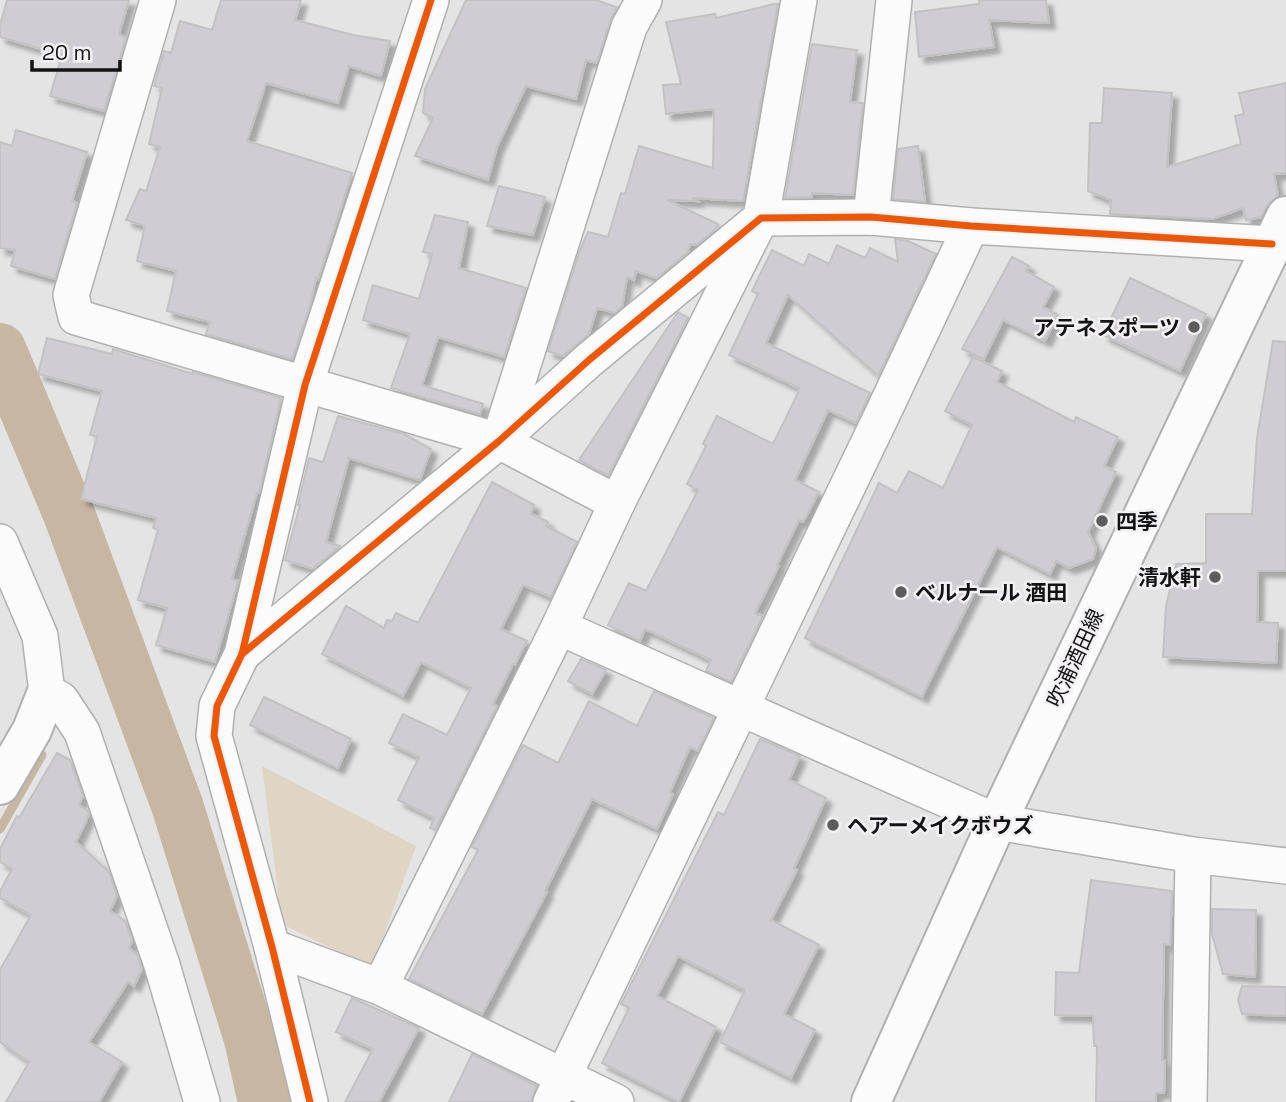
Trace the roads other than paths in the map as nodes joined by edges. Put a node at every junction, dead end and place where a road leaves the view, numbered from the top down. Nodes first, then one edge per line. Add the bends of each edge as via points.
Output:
1 (158, 0) edge
2 (431, 0) edge
3 (644, 0) edge
4 (799, 0) edge
5 (894, 0) edge
6 (871, 217) junction
7 (761, 218) junction
8 (971, 226) junction
9 (1279, 230) edge
10 (305, 385) junction
11 (499, 441) junction
12 (617, 503) junction
13 (0, 542) edge
14 (559, 627) junction
15 (243, 654) junction
16 (47, 692) junction
17 (741, 707) junction
18 (0, 785) edge
19 (997, 822) junction
20 (1193, 855) junction
21 (1286, 866) edge
22 (272, 947) junction
23 (380, 987) junction
24 (557, 1089) edge
25 (202, 1102) edge
26 (310, 1102) edge
27 (616, 1102) edge
28 (871, 1102) edge
29 (1189, 1102) edge

1 - 10 street via 71,295 76,317
2 - 10 street
3 - 11 street via 629,27
4 - 7 street
5 - 6 street
6 - 7 street
6 - 8 street
7 - 11 street
7 - 12 street
8 - 9 street
8 - 17 street
9 - 19 main road, 吹浦酒田線
10 - 11 street
10 - 15 street
11 - 12 street
11 - 15 street
12 - 14 street
13 - 16 street via 40,636
14 - 17 street
14 - 23 street
15 - 22 street via 217,706 214,736
16 - 18 main road via 32,730
16 - 25 street via 61,700 82,732 162,965
17 - 19 street
17 - 24 street
19 - 20 street
19 - 28 main road, 吹浦酒田線
20 - 21 street
20 - 29 street
22 - 23 street
22 - 26 street
23 - 24 street
24 - 27 street

